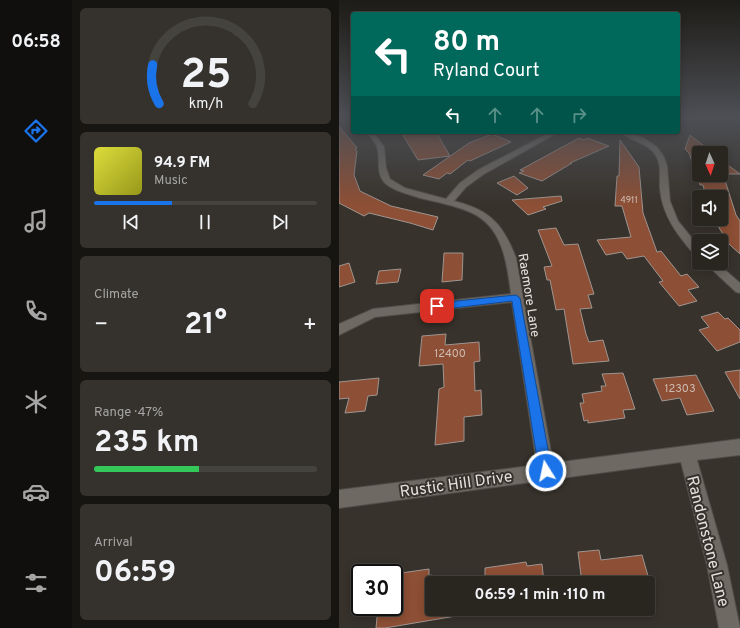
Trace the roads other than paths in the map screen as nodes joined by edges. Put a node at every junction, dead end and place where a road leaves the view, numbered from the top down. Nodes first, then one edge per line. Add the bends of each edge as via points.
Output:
1 (380, 146) edge
2 (529, 146) edge
3 (653, 146) edge
4 (448, 202) junction
5 (692, 245) edge
6 (718, 270) edge
7 (740, 289) edge
8 (516, 298) junction
9 (339, 330) edge
10 (740, 446) edge
11 (687, 454) junction
12 (546, 471) junction
13 (339, 499) edge
14 (730, 628) edge

1 - 4 street, Raemore Lane via 383,173 390,183 400,189
2 - 4 street via 481,172 463,185
3 - 5 street via 662,157 671,216
4 - 8 street, Raemore Lane via 475,210 495,224 511,258
6 - 7 street
8 - 9 street via 373,313
8 - 12 street, Raemore Lane
10 - 11 street, Rustic Hill Drive
11 - 12 street, Rustic Hill Drive
11 - 14 street, Randonstone Lane via 717,565
12 - 13 street, Rustic Hill Drive

